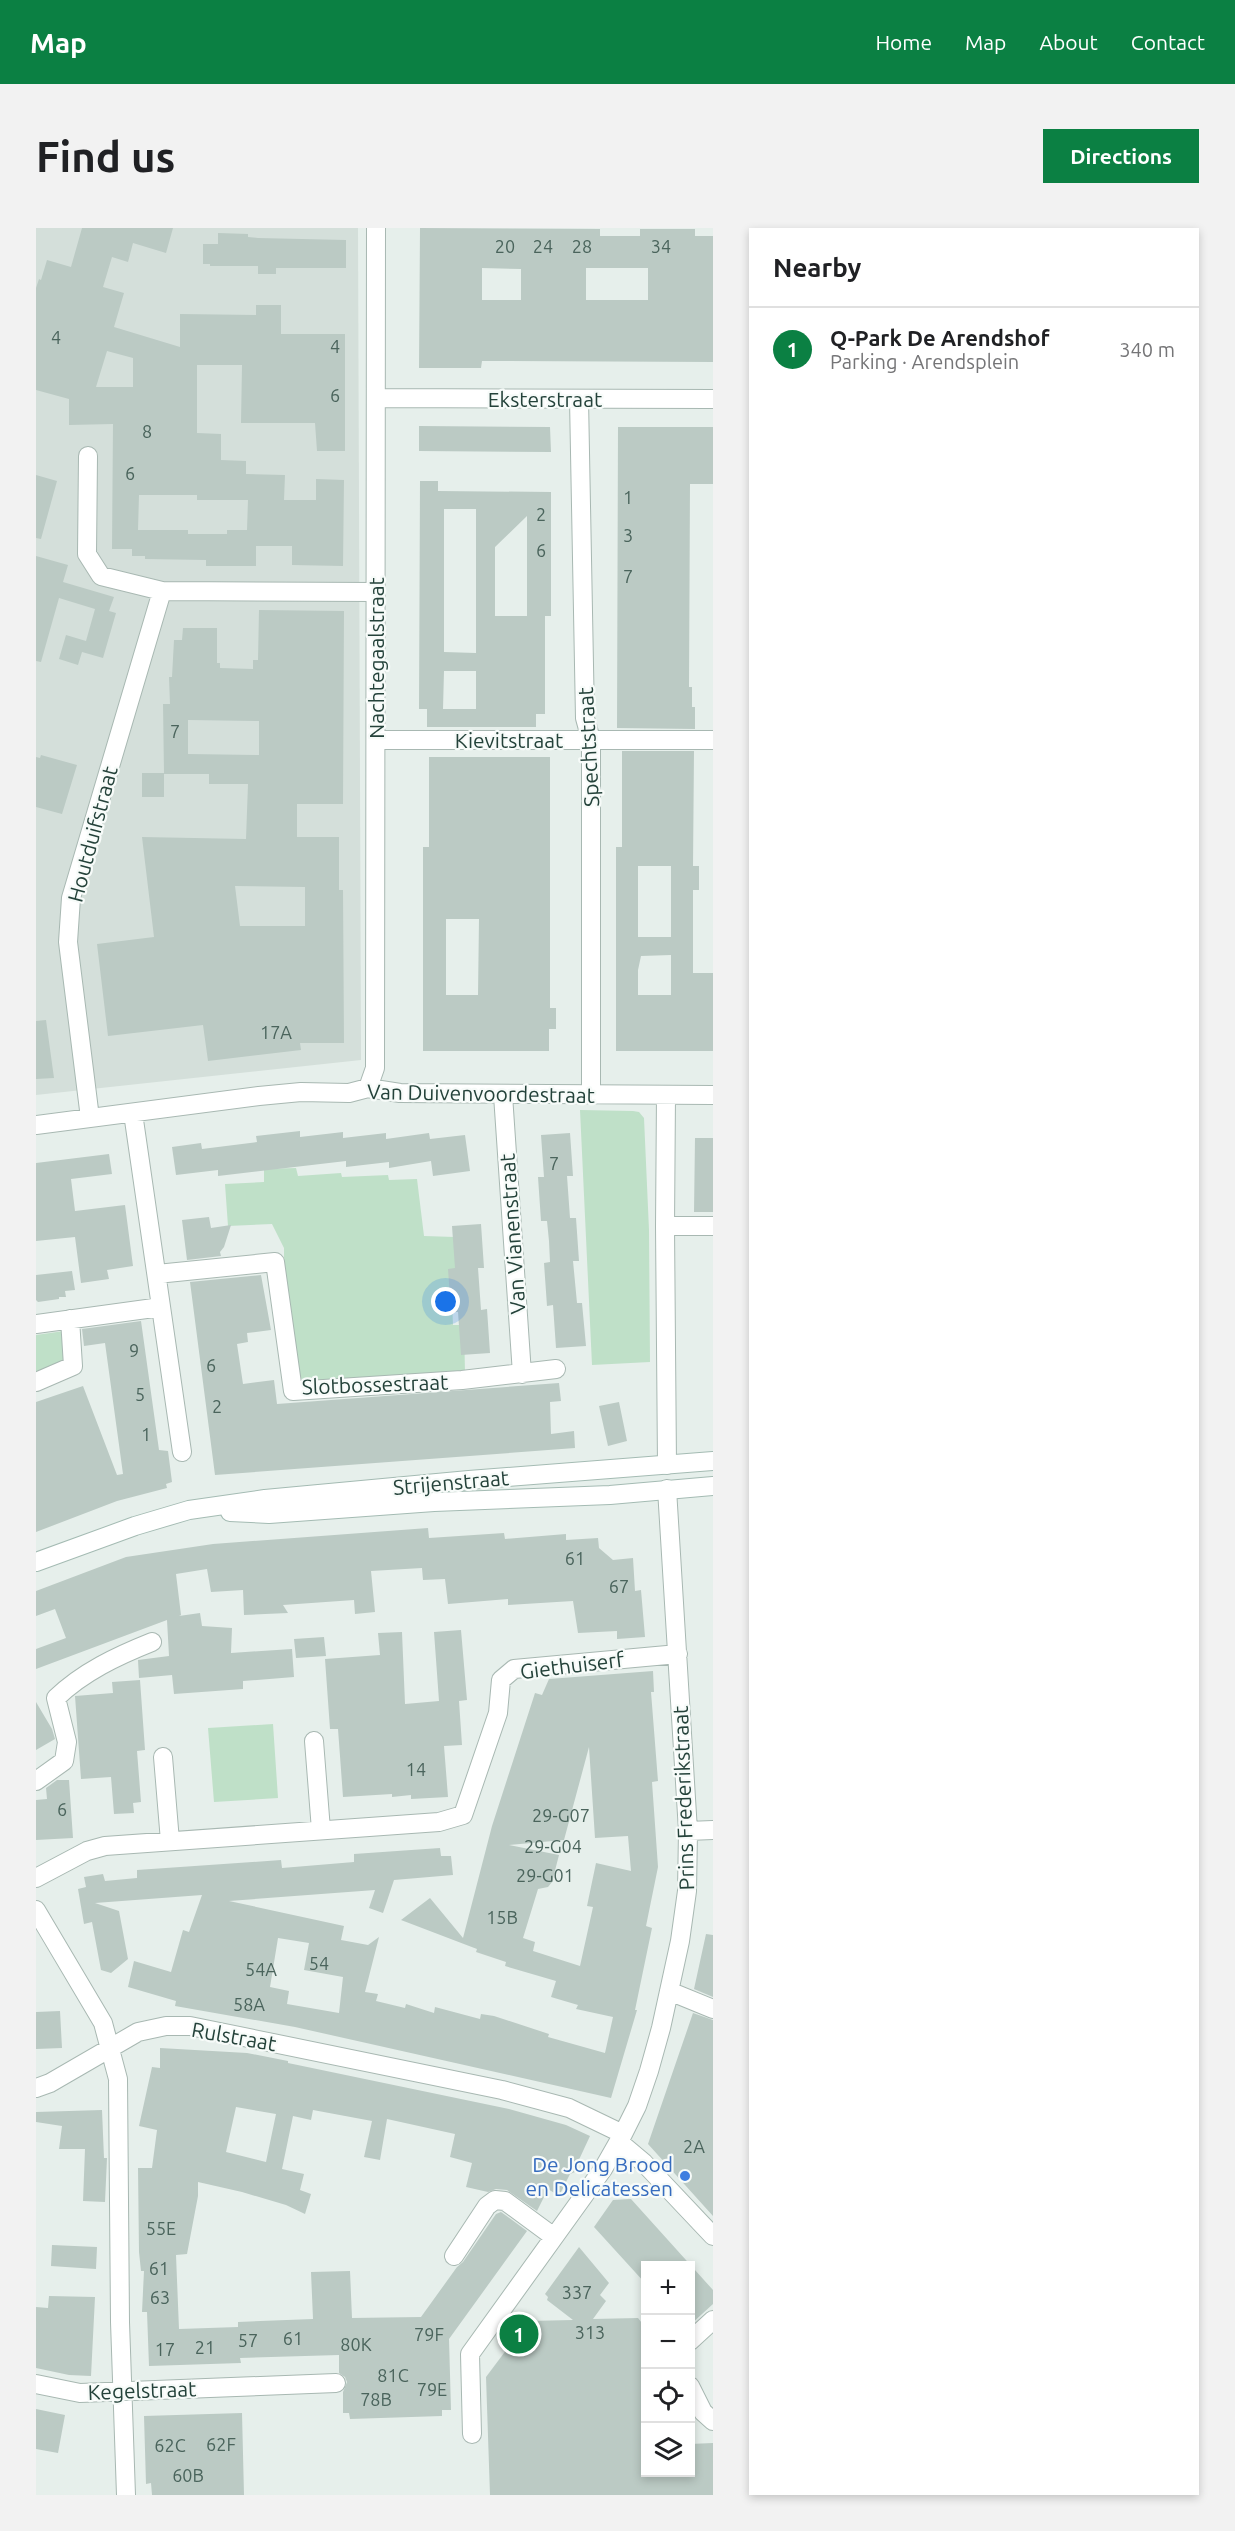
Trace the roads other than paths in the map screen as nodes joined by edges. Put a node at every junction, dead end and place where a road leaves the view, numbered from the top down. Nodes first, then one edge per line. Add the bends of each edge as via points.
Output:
1 (376, 228) edge
2 (377, 398) junction
3 (579, 399) junction
4 (713, 399) edge
5 (88, 456) dead end
6 (162, 591) junction
7 (376, 592) junction
8 (376, 740) junction
9 (591, 740) junction
10 (713, 740) edge
11 (368, 1088) junction
12 (503, 1095) junction
13 (591, 1095) junction
14 (666, 1095) junction
15 (713, 1095) edge
16 (132, 1113) junction
17 (90, 1118) junction
18 (36, 1125) edge
19 (665, 1226) junction
20 (713, 1226) edge
21 (157, 1274) junction
22 (161, 1307) junction
23 (70, 1319) junction
24 (36, 1324) edge
25 (556, 1369) dead end
26 (522, 1374) junction
27 (36, 1382) edge
28 (182, 1452) dead end
29 (713, 1461) edge
30 (667, 1465) junction
31 (713, 1486) edge
32 (667, 1489) junction
33 (189, 1510) junction
34 (36, 1562) edge
35 (153, 1642) dead end
36 (678, 1654) junction
37 (314, 1741) dead end
38 (163, 1757) dead end
39 (36, 1781) edge
40 (321, 1830) junction
41 (713, 1830) edge
42 (688, 1831) junction
43 (170, 1841) junction
44 (36, 1878) edge
45 (36, 1910) edge
46 (669, 1991) junction
47 (713, 2009) edge
48 (111, 2047) junction
49 (36, 2088) edge
50 (621, 2138) junction
51 (713, 2236) edge
52 (554, 2237) junction
53 (454, 2256) dead end
54 (713, 2320) edge
55 (695, 2336) edge
56 (336, 2383) dead end
57 (36, 2384) edge
58 (123, 2391) junction
59 (695, 2396) edge
60 (713, 2421) edge
61 (472, 2433) dead end
62 (126, 2495) edge

1 - 2 street, Nachtegaalstraat
2 - 3 street, Eksterstraat
2 - 7 street, Nachtegaalstraat
3 - 4 street, Eksterstraat
3 - 9 street, Spechtstraat via 585,718
5 - 6 street via 87,554 101,576
6 - 7 street
6 - 17 street, Houtduifstraat via 71,898 69,942
7 - 8 street, Nachtegaalstraat
8 - 9 street, Kievitstraat
8 - 11 street, Nachtegaalstraat via 375,1068
9 - 10 street, Kievitstraat
9 - 13 street, Spechtstraat
11 - 12 street, Van Duivenvoordestraat via 400,1093
11 - 16 street, Van Duivenvoordestraat via 349,1093 259,1096
12 - 13 street, Van Duivenvoordestraat
12 - 26 street, Van Vianenstraat
13 - 14 street, Van Duivenvoordestraat
14 - 15 street, Van Duivenvoordestraat
14 - 19 street
16 - 17 street, Van Duivenvoordestraat
16 - 21 street
17 - 18 street, Van Duivenvoordestraat
19 - 20 street
19 - 30 street
21 - 22 street
21 - 26 street, Slotbossestraat via 275,1262 293,1391
22 - 23 street
22 - 28 street
23 - 24 street
23 - 27 street via 74,1366
25 - 26 street
29 - 30 street, Strijenstraat
30 - 32 street, Prins Frederikstraat
30 - 33 street, Strijenstraat via 378,1488
31 - 32 street, Strijenstraat
32 - 33 street, Strijenstraat via 269,1514
32 - 36 street, Prins Frederikstraat
33 - 34 street, Strijenstraat
35 - 39 street via 117,1656 69,1685 56,1698 67,1742 64,1761
36 - 40 street, Giethuiserf via 514,1669 501,1680 498,1713 463,1815 439,1822
36 - 42 street, Prins Frederikstraat
37 - 40 street
38 - 43 street
40 - 43 street, Giethuiserf
41 - 42 street
42 - 46 street, Prins Frederikstraat via 687,1891
43 - 44 street, Giethuiserf via 105,1846 87,1851
45 - 48 street via 103,2023
46 - 47 street
46 - 50 street, Prins Frederikstraat via 649,2071
48 - 49 street, Rulstraat
48 - 50 street, Rulstraat via 138,2032 190,2026 502,2090 569,2108
48 - 58 street via 118,2079
50 - 51 street, Rulstraat
50 - 52 street, Prins Frederikstraat
52 - 53 street via 505,2201 495,2200
52 - 61 street, Prins Frederikstraat via 470,2354
54 - 55 street
56 - 58 street, Kegelstraat
57 - 58 street, Kegelstraat via 80,2393
58 - 62 street
59 - 60 street

